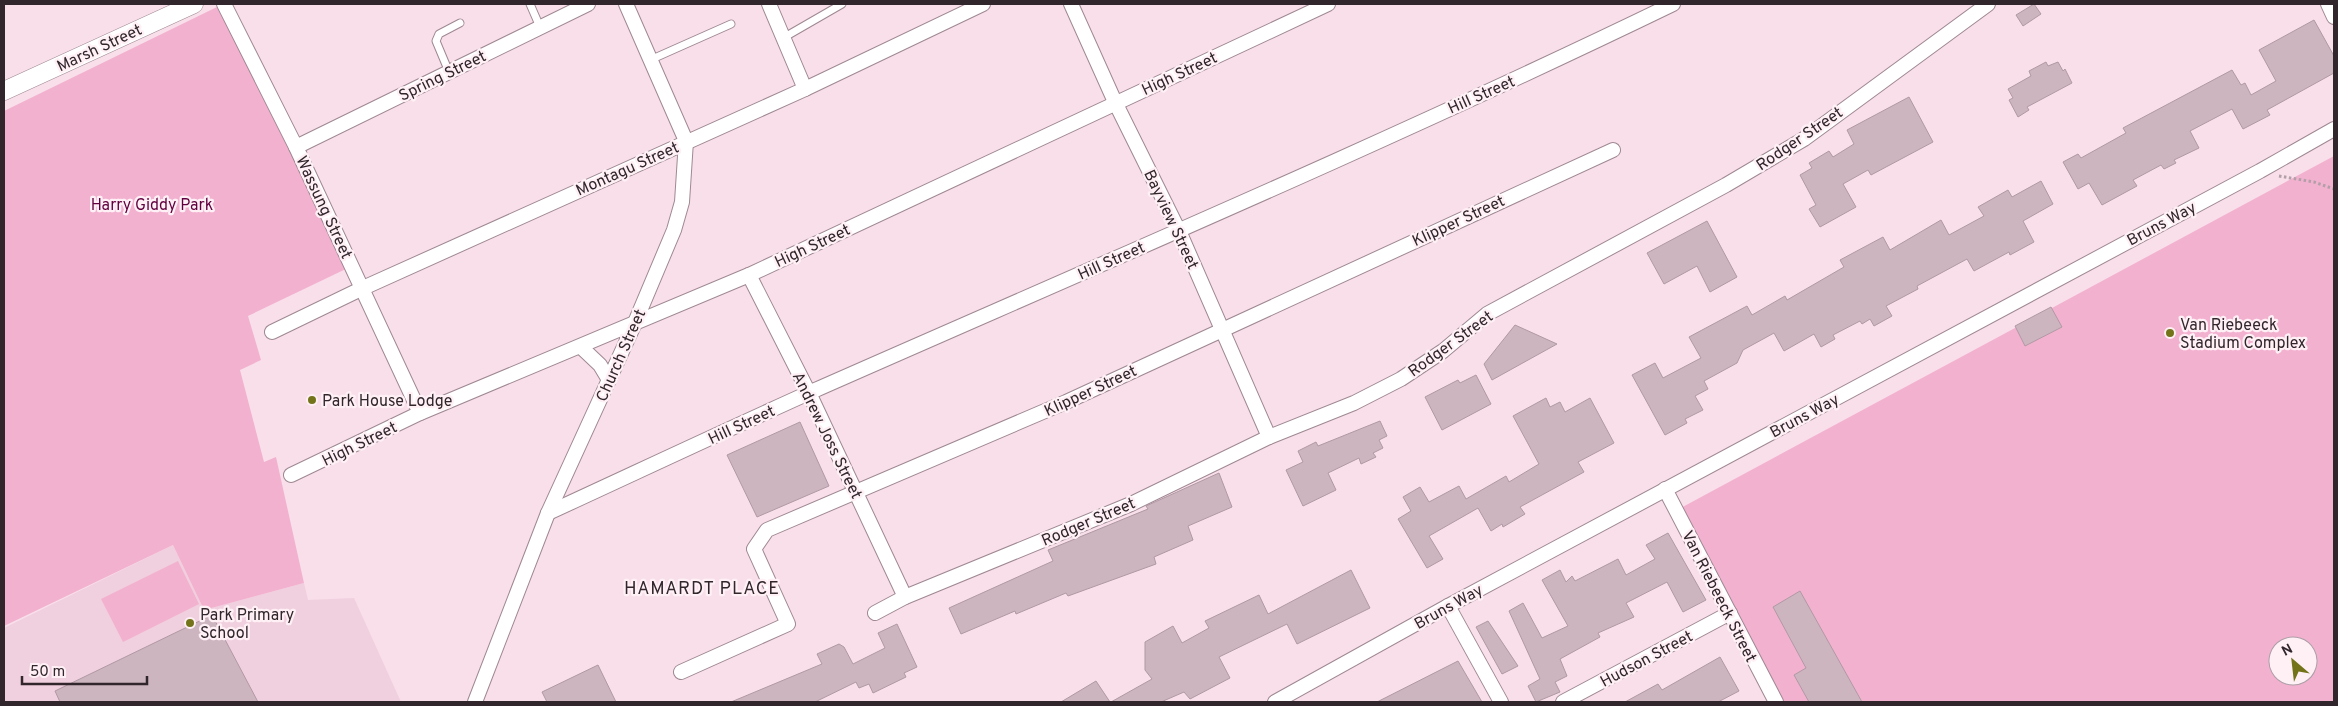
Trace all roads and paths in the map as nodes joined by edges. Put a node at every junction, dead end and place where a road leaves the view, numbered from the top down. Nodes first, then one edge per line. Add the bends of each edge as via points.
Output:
1 (194, 4) edge
2 (224, 4) edge
3 (530, 4) edge
4 (626, 4) edge
5 (769, 4) edge
6 (842, 4) edge
7 (983, 4) edge
8 (1071, 4) edge
9 (1328, 4) edge
10 (1672, 4) edge
11 (1988, 4) edge
12 (2328, 4) edge
13 (581, 5) edge
14 (2334, 17) edge
15 (460, 23) dead end
16 (731, 24) dead end
17 (540, 27) junction
18 (783, 38) junction
19 (650, 60) junction
20 (449, 72) junction
21 (804, 89) junction
22 (4, 91) edge
23 (1115, 102) junction
24 (2334, 129) edge
25 (686, 141) junction
26 (296, 147) junction
27 (1613, 150) dead end
28 (2260, 171) junction
29 (2334, 189) edge
30 (1179, 230) junction
31 (749, 275) junction
32 (363, 288) junction
33 (634, 325) junction
34 (1222, 329) junction
35 (272, 332) dead end
36 (581, 347) junction
37 (609, 380) junction
38 (809, 393) junction
39 (420, 413) junction
40 (1269, 437) junction
41 (292, 475) dead end
42 (1665, 489) junction
43 (855, 491) junction
44 (548, 513) junction
45 (906, 596) junction
46 (1448, 606) junction
47 (875, 613) dead end
48 (1730, 613) junction
49 (681, 672) dead end
50 (474, 702) edge
51 (1275, 702) edge
52 (1501, 702) edge
53 (1563, 702) edge
54 (1776, 702) edge

1 - 22 street, Marsh Street
2 - 26 street, Wassung Street
3 - 17 lane
4 - 19 street, Church Street
5 - 18 street
6 - 18 lane
7 - 21 street, Montagu Street
8 - 23 street, Bayview Street
9 - 23 street, High Street
10 - 30 street, Hill Street via 1570,54
11 - 40 street, Rodger Street via 1804,139 1726,185 1487,314 1443,351 1401,379 1354,403
12 - 14 street
13 - 17 street, Spring Street
15 - 20 lane via 440,34 436,41
16 - 19 lane
17 - 20 street, Spring Street
18 - 21 street
19 - 25 street, Church Street
20 - 26 street, Spring Street
21 - 25 street, Montagu Street
23 - 30 street, Bayview Street
23 - 31 street, High Street
24 - 28 street, Bruns Way
25 - 32 street, Montagu Street
25 - 33 street, Church Street via 682,202
26 - 32 street, Wassung Street
27 - 34 street, Klipper Street
28 - 29 path
28 - 42 street, Bruns Way
30 - 34 street, Bayview Street
30 - 38 street, Hill Street
31 - 33 street, High Street
31 - 38 street, Andrew Joss Street
32 - 35 street, Montagu Street
32 - 39 street, Wassung Street
33 - 36 street, High Street
33 - 37 street, Church Street
34 - 40 street, Bayview Street
34 - 43 street, Klipper Street via 1066,402
36 - 37 street via 600,365
36 - 39 street, High Street
37 - 44 street, Church Street
38 - 43 street, Andrew Joss Street
38 - 44 street, Hill Street
39 - 41 street, High Street
40 - 45 street, Rodger Street via 1131,504
42 - 46 street, Bruns Way
42 - 48 street, Van Riebeeck Street
43 - 45 street, Andrew Joss Street
43 - 49 street, Klipper Street via 766,530 754,549 788,624
44 - 50 street, Church Street
45 - 47 street, Rodger Street
46 - 51 street, Bruns Way
46 - 52 street
48 - 53 street, Hudson Street
48 - 54 street, Van Riebeeck Street

